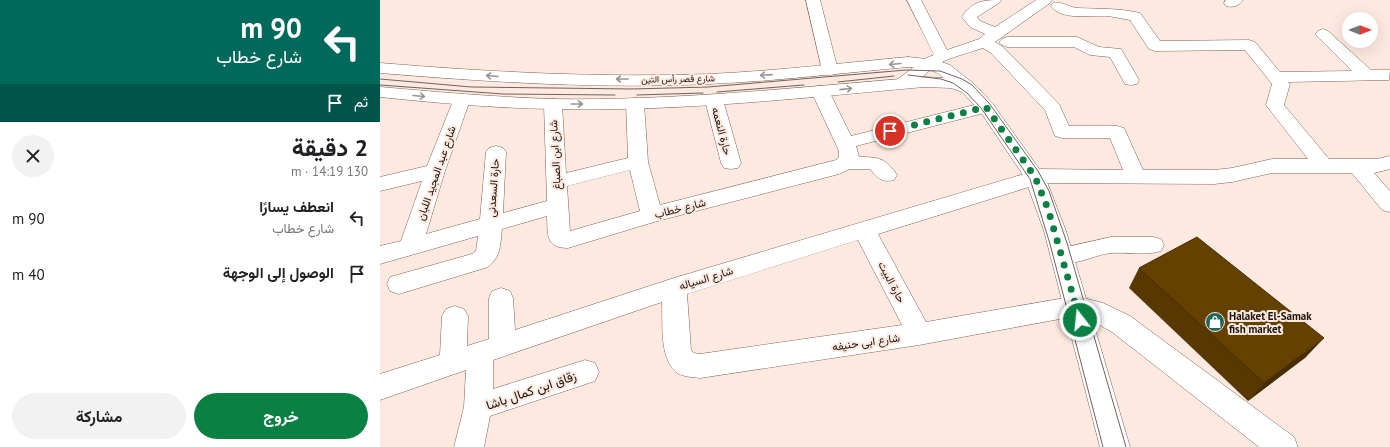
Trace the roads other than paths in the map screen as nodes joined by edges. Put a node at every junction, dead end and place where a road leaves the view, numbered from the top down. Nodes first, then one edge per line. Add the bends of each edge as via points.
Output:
1 (813, 0) edge
2 (914, 0) edge
3 (994, 0) edge
4 (1056, 2) edge
5 (1323, 34) dead end
6 (996, 39) junction
7 (936, 60) junction
8 (380, 68) edge
9 (830, 70) junction
10 (1366, 75) junction
11 (1388, 75) dead end
12 (1275, 76) junction
13 (1131, 80) dead end
14 (904, 83) junction
15 (968, 88) junction
16 (820, 91) junction
17 (380, 92) edge
18 (461, 100) junction
19 (714, 100) junction
20 (635, 103) junction
21 (553, 104) junction
22 (986, 107) junction
23 (845, 143) junction
24 (496, 152) dead end
25 (638, 162) junction
26 (1390, 162) edge
27 (731, 163) dead end
28 (846, 163) junction
29 (1324, 166) junction
30 (1358, 166) junction
31 (435, 171) junction
32 (887, 175) dead end
33 (1136, 176) junction
34 (1035, 177) junction
35 (557, 182) junction
36 (380, 184) edge
37 (1390, 205) edge
38 (558, 206) junction
39 (652, 215) junction
40 (491, 225) junction
41 (864, 229) junction
42 (1154, 245) dead end
43 (411, 246) junction
44 (380, 254) edge
45 (1062, 256) junction
46 (399, 284) dead end
47 (674, 288) junction
48 (501, 298) dead end
49 (1076, 306) junction
50 (455, 316) dead end
51 (919, 334) junction
52 (491, 350) junction
53 (453, 363) junction
54 (585, 372) dead end
55 (380, 387) edge
56 (478, 408) junction
57 (469, 447) edge
58 (1115, 447) edge
59 (1283, 447) edge

1 - 9 street
2 - 7 street
3 - 6 street via 974,11 969,17
4 - 6 street
4 - 12 street via 1073,12 1108,12 1135,16 1155,46 1249,45
5 - 10 street
6 - 7 street
6 - 13 street via 1076,42 1096,52 1115,52
6 - 33 street via 997,50 1054,108 1062,132 1117,132
7 -> 9 street, شارع قصر رأس التين
7 - 14 street
7 - 15 street, شارع قصر رأس التين
9 -> 8 street, شارع قصر رأس التين via 709,79 639,79 510,78
10 - 11 street
10 - 12 street
12 - 29 street via 1282,84 1275,105
14 - 15 street, شارع قصر رأس التين via 953,83
16 -> 14 street, شارع قصر رأس التين
15 - 22 street, شارع قصر رأس التين
16 - 19 street, شارع قصر رأس التين
16 - 23 street
17 -> 18 street, شارع قصر رأس التين
18 - 21 street, شارع قصر رأس التين
18 - 31 street, شارع عبد المجيد اللبان
19 - 20 street, شارع قصر رأس التين
19 - 27 street, حارة النعمه
21 -> 20 street, شارع قصر رأس التين
20 - 25 street
21 - 35 street, شارع ابن الصباغ
22 - 23 street
22 - 34 street, شارع قصر رأس التين
23 - 28 street via 849,150
24 - 40 street, حارة السعدنى
25 - 35 street
25 - 39 street
26 - 30 street, شارع السياله via 1379,166
28 - 32 street via 875,162
28 - 39 street, شارع خطاب via 839,168
29 - 30 street, شارع السياله
29 - 33 street, شارع السياله via 1272,166 1214,177
30 - 37 street
31 - 36 street
31 - 43 street, شارع عبد المجيد اللبان
33 - 34 street, شارع السياله
34 - 41 street, شارع السياله
34 - 45 street, شارع قصر رأس التين
35 - 38 street, شارع ابن الصباغ
38 - 39 street, شارع خطاب via 559,237 565,240
38 - 40 street
40 - 43 street
40 - 46 street, حارة السعدنى via 488,252 483,259
41 - 47 street, شارع السياله
41 - 51 street, حارة البيت
42 - 45 street via 1111,245
43 - 44 street
45 - 49 street, شارع قصر رأس التين
47 - 51 street, شارع ابى حنيفه via 678,354 686,364 692,366
47 - 52 street, شارع السياله
48 - 52 street
49 - 51 street, شارع ابى حنيفه
49 - 58 street, شارع قصر رأس التين
49 - 59 street, شارع ابى حنيفه via 1102,313 1121,324
50 - 53 street
52 - 53 street, شارع السياله
52 - 56 street
53 - 55 street, شارع السياله
54 - 56 street, زقاق ابن كمال باشا
56 - 57 street

